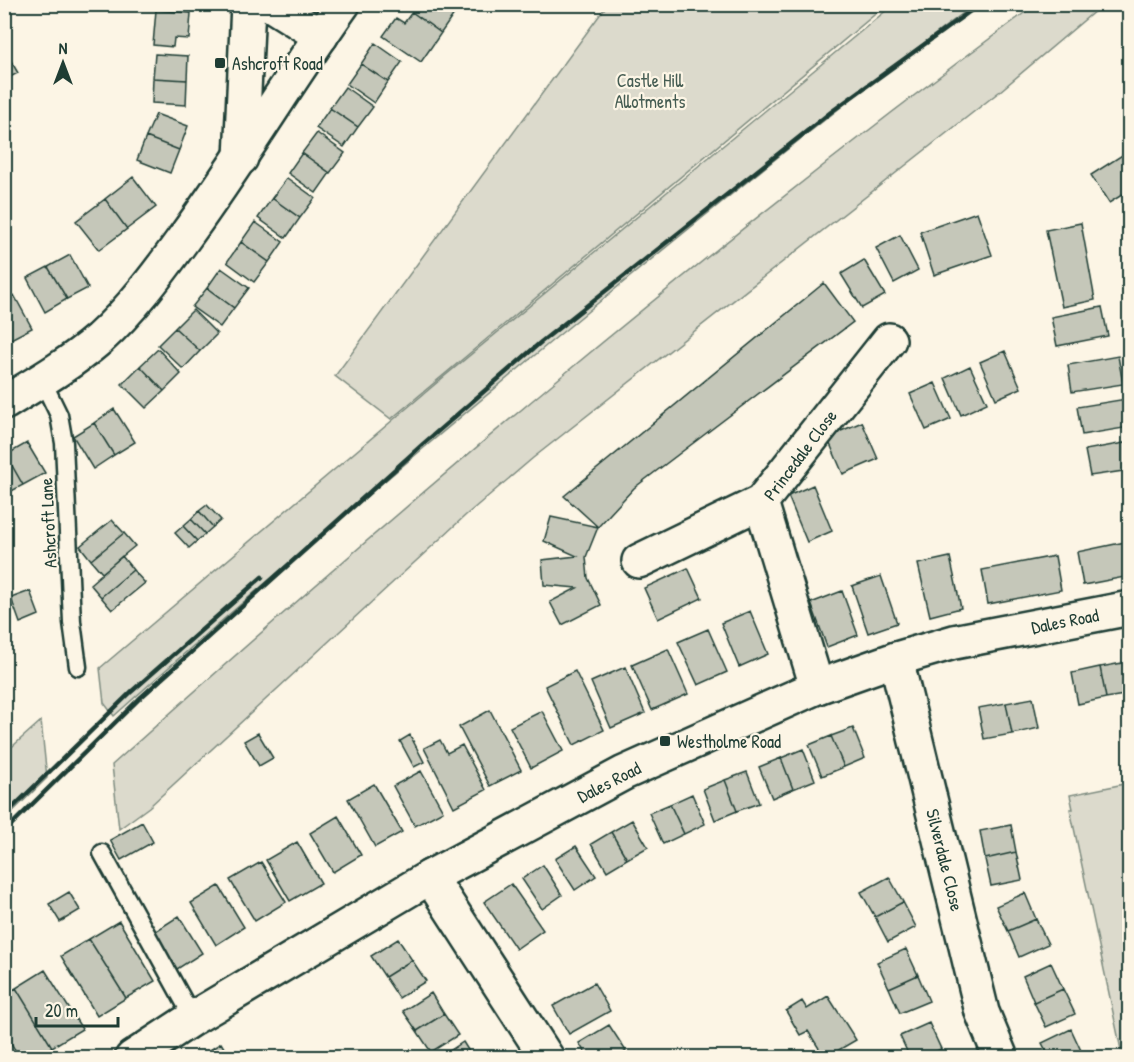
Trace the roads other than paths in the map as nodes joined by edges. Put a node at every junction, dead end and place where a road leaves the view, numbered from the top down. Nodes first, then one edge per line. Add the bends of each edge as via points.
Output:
1 (248, 4) edge
2 (270, 4) edge
3 (343, 4) edge
4 (321, 36) junction
5 (241, 158) junction
6 (889, 340) dead end
7 (42, 380) junction
8 (4, 403) edge
9 (761, 502) junction
10 (639, 561) dead end
11 (1130, 608) edge
12 (896, 659) junction
13 (78, 668) dead end
14 (817, 687) junction
15 (102, 853) dead end
16 (430, 877) junction
17 (193, 1018) junction
18 (151, 1052) edge
19 (548, 1058) edge
20 (1001, 1058) edge

1 - 5 street
2 - 4 street
3 - 4 street
4 - 5 street
5 - 7 street via 121,318
6 - 9 street, Princedale Close
7 - 8 street
7 - 13 lane, Ashcroft Lane via 59,415 64,443 72,621
9 - 10 street
9 - 14 street, Princedale Close
11 - 12 street, Dales Road via 954,642
12 - 14 street, Dales Road
12 - 20 street, Silverdale Close via 982,1012
14 - 16 street, Dales Road via 624,774
15 - 17 lane
16 - 17 street, Dales Road
16 - 19 street
17 - 18 street, Dales Road

